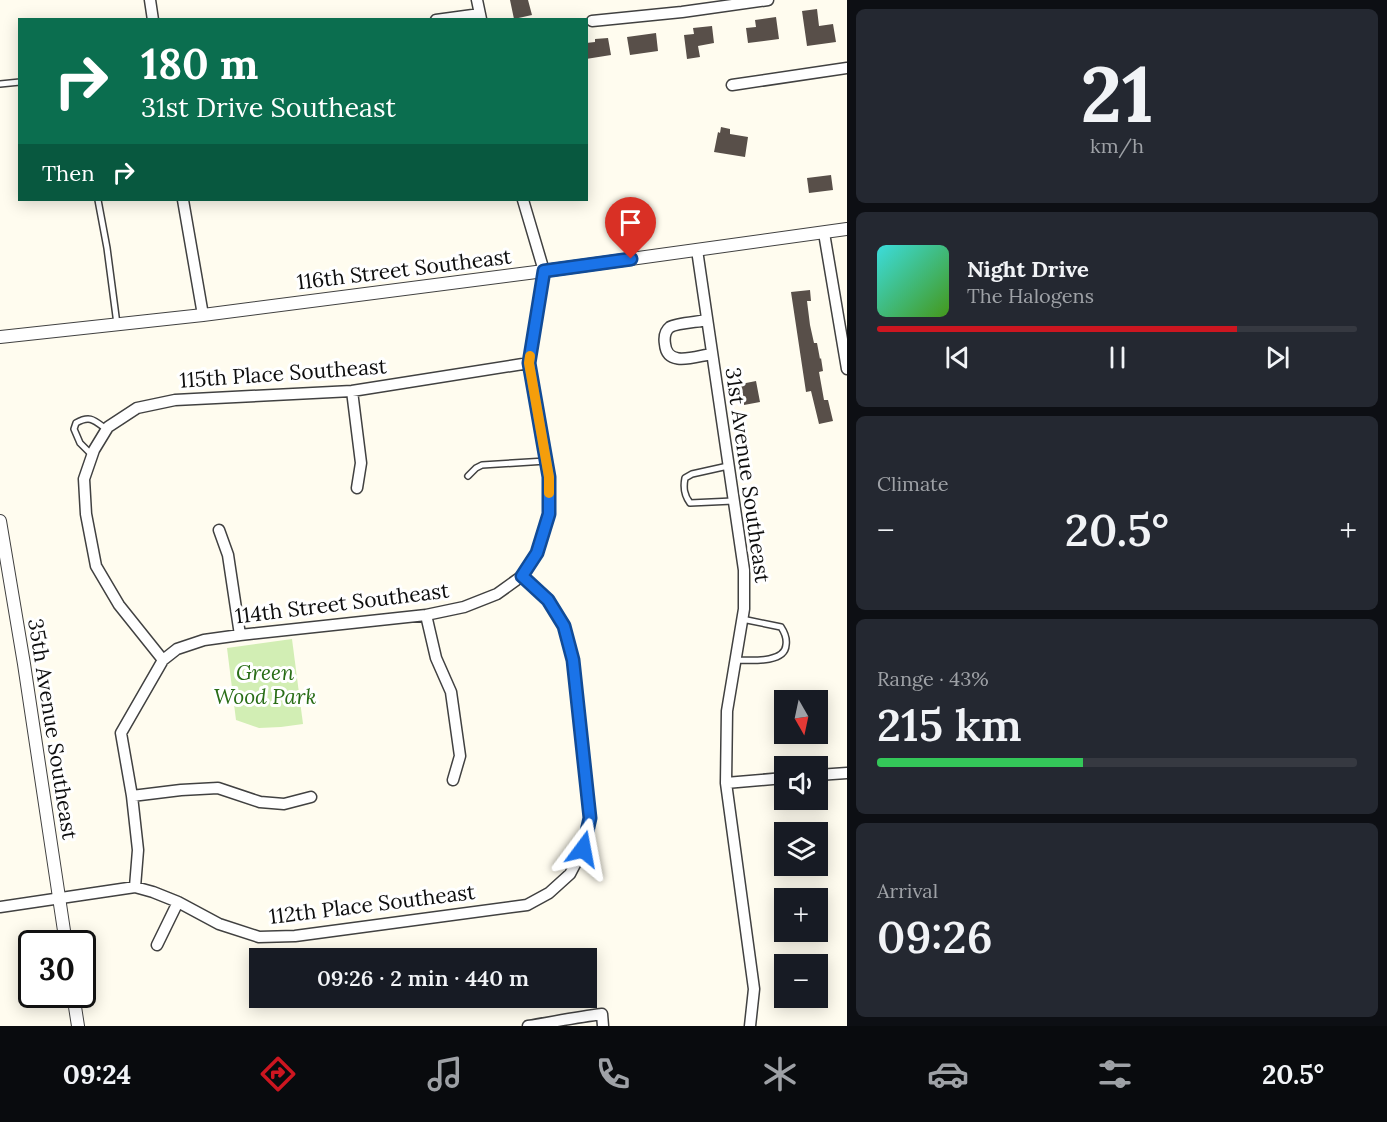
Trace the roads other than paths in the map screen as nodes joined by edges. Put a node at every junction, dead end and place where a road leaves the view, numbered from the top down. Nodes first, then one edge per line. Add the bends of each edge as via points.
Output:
1 (150, 0) edge
2 (477, 0) edge
3 (768, 0) edge
4 (481, 17) edge
5 (153, 18) edge
6 (466, 18) edge
7 (592, 21) dead end
8 (847, 68) edge
9 (18, 81) edge
10 (0, 84) edge
11 (732, 85) dead end
12 (98, 201) edge
13 (183, 201) edge
14 (523, 201) edge
15 (847, 229) edge
16 (824, 233) junction
17 (697, 250) junction
18 (544, 271) junction
19 (203, 315) junction
20 (707, 320) junction
21 (117, 324) junction
22 (0, 338) edge
23 (712, 354) junction
24 (529, 363) junction
25 (847, 369) edge
26 (352, 391) junction
27 (107, 430) junction
28 (93, 452) junction
29 (546, 461) junction
30 (728, 466) junction
31 (468, 476) dead end
32 (357, 488) dead end
33 (734, 501) junction
34 (0, 522) edge
35 (219, 530) dead end
36 (522, 576) junction
37 (426, 615) junction
38 (742, 619) junction
39 (240, 635) junction
40 (163, 660) junction
41 (735, 660) junction
42 (847, 773) edge
43 (828, 774) edge
44 (774, 779) edge
45 (453, 780) dead end
46 (726, 783) junction
47 (132, 796) junction
48 (311, 797) dead end
49 (135, 887) junction
50 (60, 898) junction
51 (178, 902) junction
52 (0, 907) edge
53 (64, 930) edge
54 (158, 945) dead end
55 (76, 1008) edge
56 (569, 1023) edge
57 (78, 1026) edge
58 (528, 1026) edge
59 (603, 1026) edge
60 (750, 1026) edge

1 - 5 street
2 - 4 street
3 - 7 street
4 - 6 street
8 - 11 street
9 - 10 lane
12 - 21 lane
13 - 19 street
14 - 18 street
15 - 16 street, 116th Street Southeast
16 - 17 street, 116th Street Southeast
16 - 25 street
17 - 18 street, 116th Street Southeast
17 - 20 street, 31st Avenue Southeast
18 - 19 street, 116th Street Southeast
18 - 24 street
19 - 21 street, 116th Street Southeast
20 - 23 street, 31st Avenue Southeast
20 - 23 street via 670,327 665,345 674,358
21 - 22 street, 116th Street Southeast
23 - 30 street, 31st Avenue Southeast
24 - 26 street, 115th Place Southeast
24 - 29 street
26 - 27 street, 115th Place Southeast via 176,400 137,408
26 - 32 street via 361,463
27 - 28 street, 115th Place Southeast
27 - 28 lane via 92,419 76,423 74,429 80,443
28 - 40 street, 115th Place Southeast via 84,479 96,566 119,605
29 - 31 lane via 482,465
29 - 36 street via 549,514 537,553
30 - 33 street, 31st Avenue Southeast
30 - 33 lane via 685,478 684,493 690,503
33 - 38 street, 31st Avenue Southeast via 744,570
34 - 50 street, 35th Avenue Southeast
35 - 39 street via 228,555
36 - 37 street, 114th Street Southeast via 497,594 464,607
36 - 51 street, 112th Place Southeast via 548,600 564,626 573,660 590,818 583,849 570,874 549,893 527,905 295,936 259,937 219,924
37 - 39 street, 114th Street Southeast
37 - 45 street via 436,658 451,692 460,756
38 - 41 street, 31st Avenue Southeast
38 - 41 lane via 780,627 786,648 777,658
39 - 40 street, 114th Street Southeast via 204,640 177,649
40 - 47 street via 121,732
41 - 46 street, 31st Avenue Southeast via 727,711
42 - 43 street
44 - 46 street
46 - 60 street, 31st Avenue Southeast via 753,989
47 - 48 street via 218,788 260,802 284,804
47 - 49 street via 138,850
49 - 50 street, 112th Place Southeast
49 - 51 street, 112th Place Southeast
50 - 52 street, 112th Place Southeast
50 - 53 street, 35th Avenue Southeast
51 - 54 street
55 - 57 street
56 - 58 street
56 - 59 street via 576,1017 602,1014

